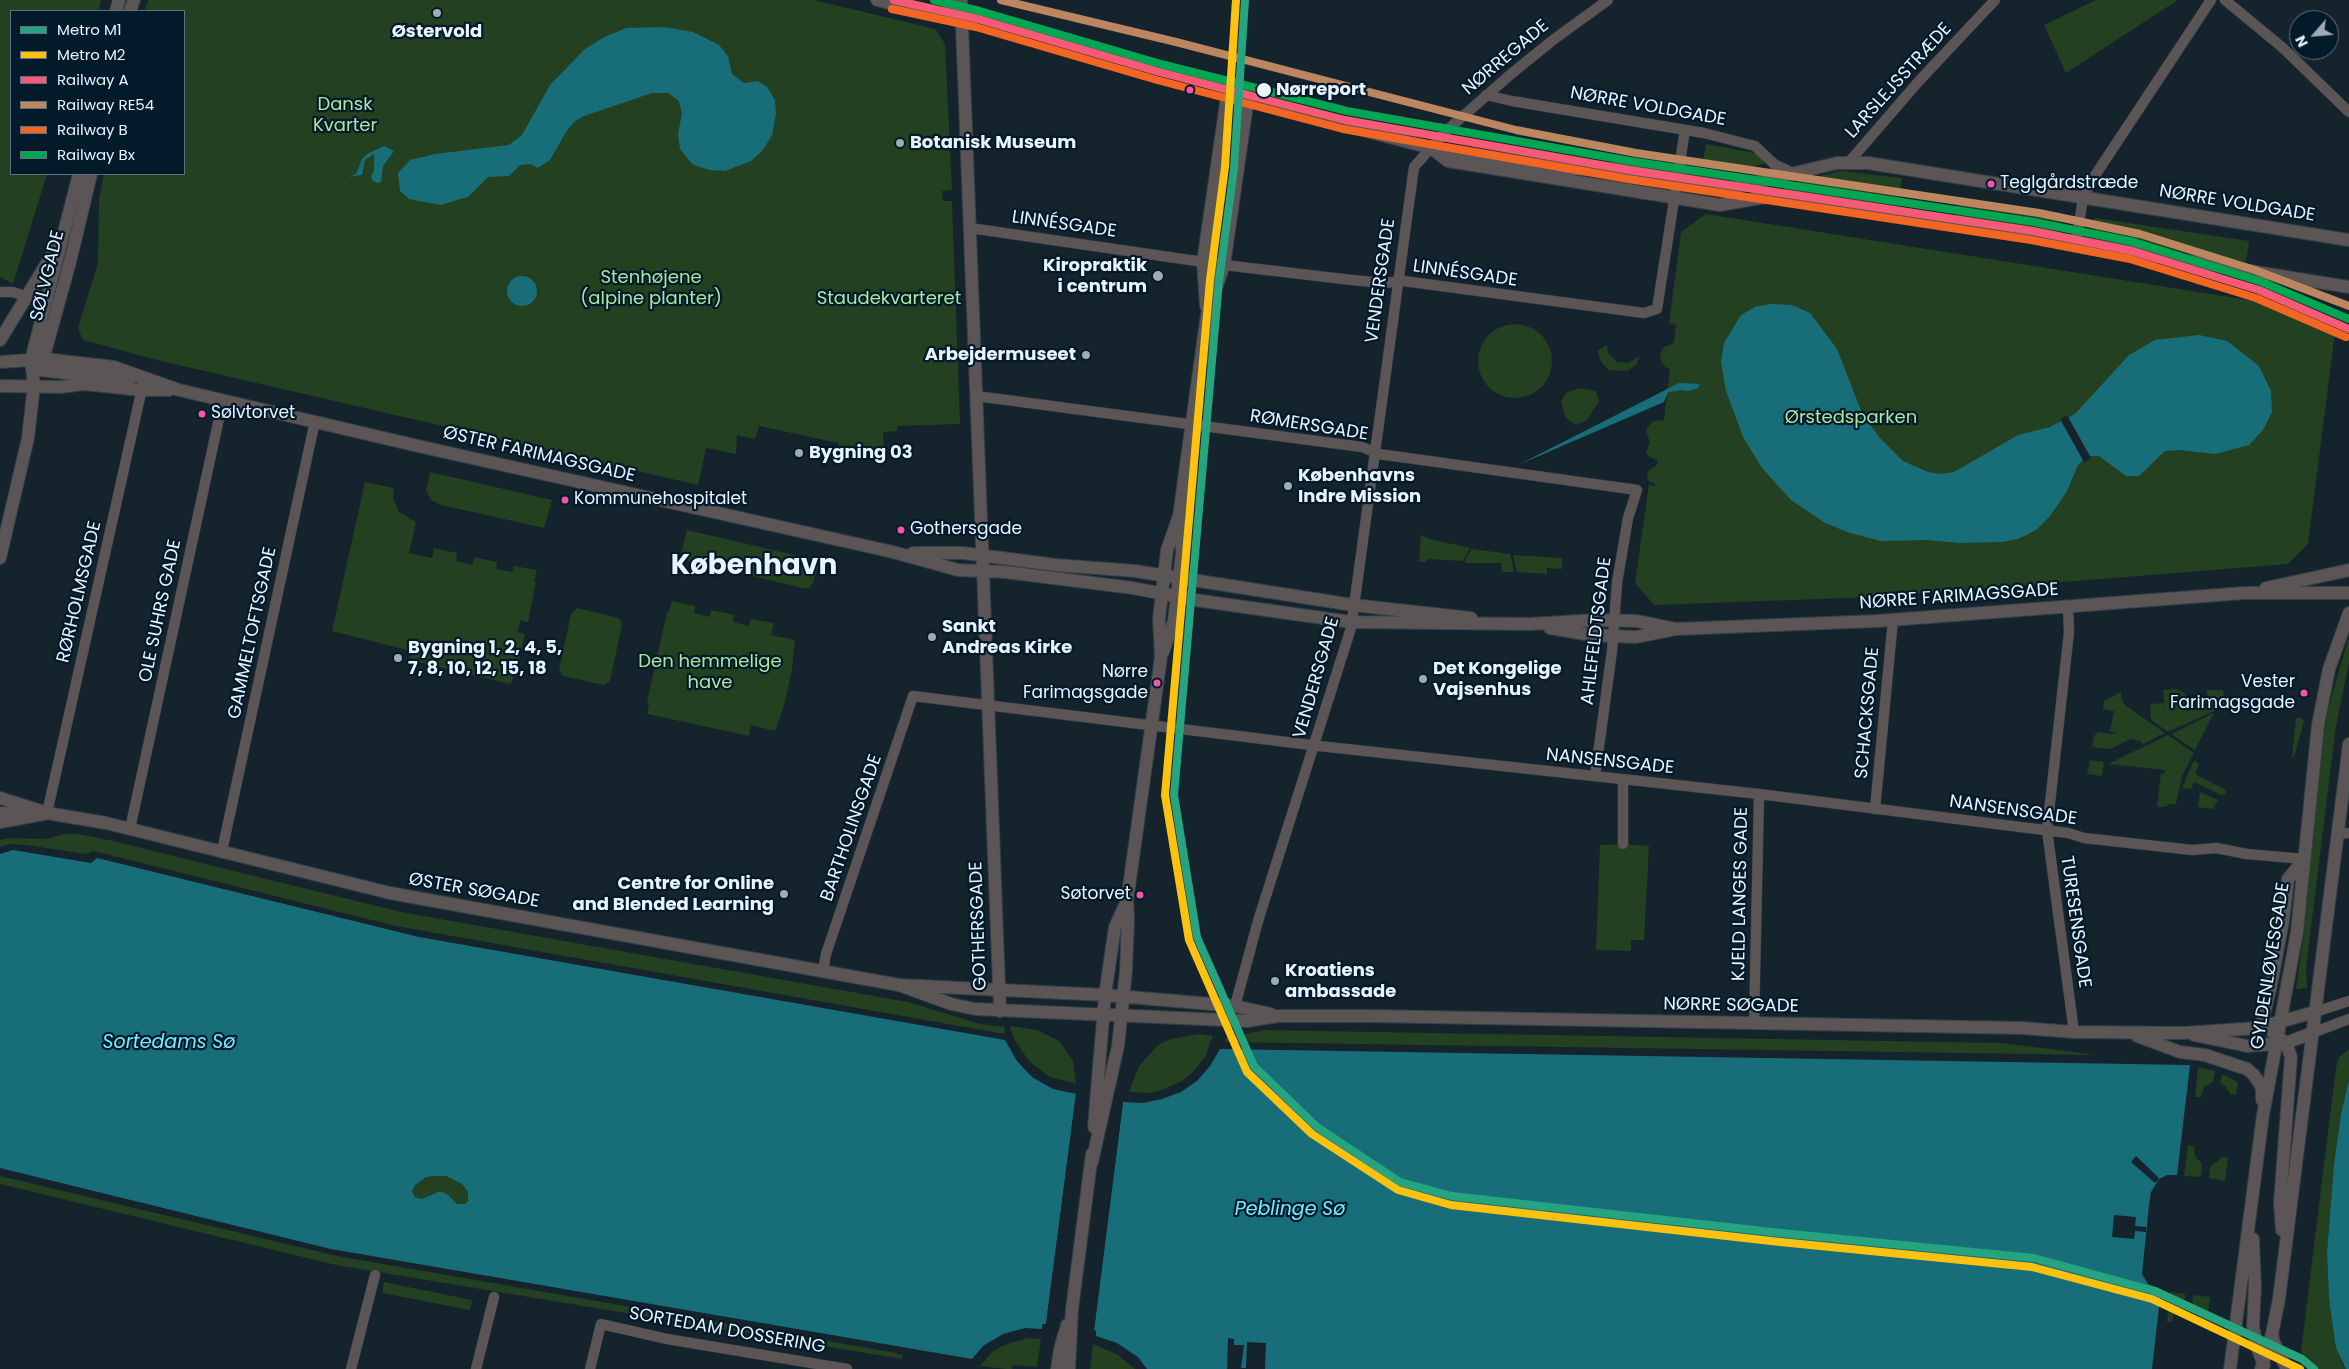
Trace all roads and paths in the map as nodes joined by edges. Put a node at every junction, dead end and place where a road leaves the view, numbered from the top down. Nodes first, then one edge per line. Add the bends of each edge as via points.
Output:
1 (877, 0) edge
2 (945, 0) edge
3 (1608, 0) edge
4 (1995, 0) edge
5 (2211, 0) edge
6 (2225, 0) edge
7 (961, 6) edge
8 (1228, 90) junction
9 (1486, 95) junction
10 (1248, 98) junction
11 (2349, 112) edge
12 (1685, 130) junction
13 (1431, 148) junction
14 (1848, 162) junction
15 (1795, 174) junction
16 (79, 175) edge
17 (91, 175) edge
18 (1678, 179) junction
19 (1674, 198) junction
20 (2083, 198) junction
21 (71, 211) junction
22 (970, 228) junction
23 (2349, 240) edge
24 (2076, 243) junction
25 (1203, 262) junction
26 (1224, 265) junction
27 (1398, 282) junction
28 (2349, 287) edge
29 (0, 292) edge
30 (28, 297) junction
31 (1207, 314) junction
32 (0, 340) edge
33 (0, 362) edge
34 (37, 364) junction
35 (0, 369) edge
36 (143, 384) junction
37 (0, 386) edge
38 (34, 386) junction
39 (976, 396) junction
40 (223, 400) junction
41 (315, 421) junction
42 (1192, 425) junction
43 (1374, 452) junction
44 (1637, 490) joint
45 (1179, 516) junction
46 (893, 552) junction
47 (982, 556) junction
48 (0, 558) edge
49 (2349, 570) edge
50 (983, 571) junction
51 (1164, 576) junction
52 (1179, 579) junction
53 (2244, 593) junction
54 (2349, 593) edge
55 (1162, 594) junction
56 (1177, 596) junction
57 (1353, 605) junction
58 (2068, 607) junction
59 (2349, 613) edge
60 (1893, 620) junction
61 (1614, 621) junction
62 (1352, 622) junction
63 (1496, 622) junction
64 (1530, 624) junction
65 (1676, 629) junction
66 (1613, 636) junction
67 (1161, 657) junction
68 (913, 696) joint
69 (988, 707) junction
70 (1151, 726) junction
71 (2349, 744) edge
72 (1314, 745) junction
73 (1595, 776) junction
74 (1623, 780) junction
75 (1759, 794) junction
76 (0, 798) edge
77 (1875, 809) junction
78 (0, 812) edge
79 (47, 813) junction
80 (0, 822) edge
81 (130, 829) junction
82 (2047, 830) junction
83 (2343, 834) edge
84 (1623, 844) dead end
85 (222, 851) junction
86 (2304, 859) junction
87 (1127, 900) junction
88 (823, 971) junction
89 (899, 985) junction
90 (999, 990) junction
91 (1104, 995) junction
92 (1122, 997) junction
93 (2349, 1001) edge
94 (1235, 1006) junction
95 (1000, 1011) junction
96 (2315, 1012) junction
97 (1102, 1015) junction
98 (1120, 1016) junction
99 (1278, 1016) junction
100 (2349, 1019) edge
101 (1754, 1024) junction
102 (2257, 1028) junction
103 (2074, 1032) junction
104 (2129, 1032) junction
105 (2184, 1033) junction
106 (2312, 1033) junction
107 (2280, 1036) junction
108 (2263, 1116) junction
109 (1092, 1162) junction
110 (2252, 1198) junction
111 (2284, 1263) junction
112 (376, 1275) dead end
113 (494, 1297) dead end
114 (1072, 1309) junction
115 (2272, 1334) junction
116 (797, 1365) edge
117 (2263, 1367) edge
118 (352, 1369) edge
119 (476, 1369) edge
120 (590, 1369) edge
121 (848, 1369) edge
122 (1057, 1369) edge
123 (1069, 1369) edge
124 (2230, 1369) edge
125 (2287, 1369) edge

1 - 7 street via 942,16
2 - 7 street
3 - 9 street, NØRREGADE
4 - 14 street, LARSLEJSSTRÆDE
5 - 20 street
6 - 11 street via 2282,48
7 - 8 street, NØRRE VOLDGADE
7 - 22 street, GOTHERSGADE
8 - 10 street, NØRRE VOLDGADE
8 - 25 street
9 - 12 street, NØRRE VOLDGADE
9 - 13 street, NØRREGADE
10 - 13 street, NØRRE VOLDGADE
10 - 26 street
12 - 15 street, NØRRE VOLDGADE via 1755,146 1774,164
12 - 18 street, LINNÉSGADE
13 - 18 street, NØRRE VOLDGADE via 1568,169 1615,169
13 - 19 street, NØRRE VOLDGADE via 1448,161
13 - 27 street, VENDERSGADE via 1414,167
14 - 15 street, NØRRE VOLDGADE
14 - 20 street, NØRRE VOLDGADE
15 - 18 street, NØRRE VOLDGADE via 1732,188
16 - 21 street, SØLVGADE
17 - 34 street, SØLVGADE via 70,262
18 - 19 street, LINNÉSGADE
19 - 24 street, NØRRE VOLDGADE via 1720,205 1790,196
19 - 27 street, LINNÉSGADE via 1657,309 1652,312 1582,307
20 - 23 street, NØRRE VOLDGADE
20 - 24 street
21 - 30 street, SØLVGADE via 50,262
21 - 34 street, SØLVGADE
22 - 25 street, LINNÉSGADE
22 - 39 street, GOTHERSGADE
24 - 28 street, NØRRE VOLDGADE
25 - 26 street, LINNÉSGADE
25 - 31 street
26 - 27 street, LINNÉSGADE
26 - 31 street
27 - 43 street, VENDERSGADE
29 - 30 street
30 - 32 street, SØLVGADE
31 - 42 street
33 - 34 street
34 - 35 street
34 - 36 street
34 - 38 street, SØLVGADE
36 - 38 street, ØSTER FARIMAGSGADE
36 - 40 street, ØSTER FARIMAGSGADE
36 - 79 street, RØRHOLMSGADE
37 - 38 street, ØSTER FARIMAGSGADE
38 - 48 street, SØLVGADE via 28,438
39 - 42 street, RØMERSGADE
39 - 47 street, GOTHERSGADE
40 - 41 street, ØSTER FARIMAGSGADE
40 - 81 street, OLE SUHRS GADE
41 - 46 street, ØSTER FARIMAGSGADE
41 - 85 street, GAMMELTOFTSGADE
42 - 43 street, RØMERSGADE via 1362,447
42 - 45 street
43 - 44 street, RØMERSGADE
43 - 57 street, VENDERSGADE
44 - 61 street, AHLEFELDTSGADE via 1628,518
45 - 51 street via 1167,550
45 - 52 street via 1182,553
46 - 47 street, ØSTER FARIMAGSGADE
46 - 50 street, ØSTER FARIMAGSGADE via 958,570
47 - 50 street, GOTHERSGADE
47 - 51 street, NØRRE FARIMAGSGADE
49 - 53 street, NØRRE FARIMAGSGADE
50 - 55 street, NØRRE FARIMAGSGADE
50 - 69 street, GOTHERSGADE
51 - 52 street, NØRRE FARIMAGSGADE
51 - 55 street
52 - 56 street
52 - 57 street, NØRRE FARIMAGSGADE
53 - 54 street, NØRRE FARIMAGSGADE
53 - 58 street, NØRRE FARIMAGSGADE
55 - 56 street, NØRRE FARIMAGSGADE
55 - 67 street via 1159,619
56 - 62 street, NØRRE FARIMAGSGADE
56 - 67 street via 1174,621
57 - 62 street, VENDERSGADE
57 - 63 street, NØRRE FARIMAGSGADE
58 - 60 street, NØRRE FARIMAGSGADE
58 - 82 street, TURESENSGADE via 2069,632
59 - 86 street, GYLDENLØVESGADE via 2323,696
60 - 65 street, NØRRE FARIMAGSGADE
60 - 77 street, SCHACKSGADE
61 - 64 street, NØRRE FARIMAGSGADE
61 - 65 street, NØRRE FARIMAGSGADE via 1637,621
61 - 66 street, AHLEFELDTSGADE
62 - 63 street, NØRRE FARIMAGSGADE
62 - 72 street, VENDERSGADE
63 - 64 street, NØRRE FARIMAGSGADE
64 - 66 street, NØRRE FARIMAGSGADE
65 - 66 street, NØRRE FARIMAGSGADE via 1636,636
66 - 73 street, AHLEFELDTSGADE
67 - 70 street
68 - 69 street, NANSENSGADE
68 - 88 street, BARTHOLINSGADE
69 - 70 street, NANSENSGADE
69 - 90 street, GOTHERSGADE
70 - 72 street, NANSENSGADE
70 - 87 street
71 - 83 street
72 - 73 street, NANSENSGADE
72 - 94 street, VENDERSGADE via 1258,921
73 - 74 street, NANSENSGADE
74 - 75 street, NANSENSGADE
74 - 84 street
75 - 77 street, NANSENSGADE
75 - 101 street, KJELD LANGES GADE
76 - 79 street, ØSTER SØGADE
77 - 82 street, NANSENSGADE
78 - 79 street, ØSTER SØGADE
79 - 80 street
79 - 81 street, ØSTER SØGADE
81 - 85 street, ØSTER SØGADE
82 - 86 street, NANSENSGADE via 2084,838 2192,850 2216,848
82 - 103 street, TURESENSGADE
83 - 96 street
85 - 88 street, ØSTER SØGADE via 390,893
86 - 102 street via 2288,879 2271,985 2262,1022
86 - 107 street, GYLDENLØVESGADE via 2297,932
87 - 91 street via 1115,927
87 - 92 street
88 - 89 street, ØSTER SØGADE
89 - 90 street
89 - 95 street via 951,1004
90 - 91 street
90 - 95 street, GOTHERSGADE
91 - 92 street
91 - 97 street
92 - 94 street
92 - 98 street
93 - 96 street
94 - 99 street
95 - 97 street
96 - 106 street
96 - 107 street
97 - 98 street
97 - 109 street
98 - 99 street via 1247,1021
98 - 109 street via 1113,1071
99 - 101 street, NØRRE SØGADE
100 - 106 street
101 - 103 street, NØRRE SØGADE via 2022,1028
102 - 105 street, NØRRE SØGADE
102 - 107 street, NØRRE SØGADE
103 - 104 street, NØRRE SØGADE
104 - 105 street, NØRRE SØGADE
104 - 108 street via 2180,1052 2205,1055 2247,1069 2262,1088
105 - 107 street, NØRRE SØGADE via 2246,1046
106 - 107 street
106 - 111 street
107 - 108 street, GYLDENLØVESGADE
107 - 111 street via 2292,1057 2280,1202
108 - 110 street, GYLDENLØVESGADE
109 - 114 street
110 - 117 street via 2253,1326
110 - 124 street, GYLDENLØVESGADE
111 - 115 street
112 - 118 street
113 - 119 street
114 - 122 street
114 - 123 street
115 - 117 street
115 - 125 street
116 - 120 street, SORTEDAM DOSSERING via 601,1324
116 - 121 street, SORTEDAM DOSSERING

